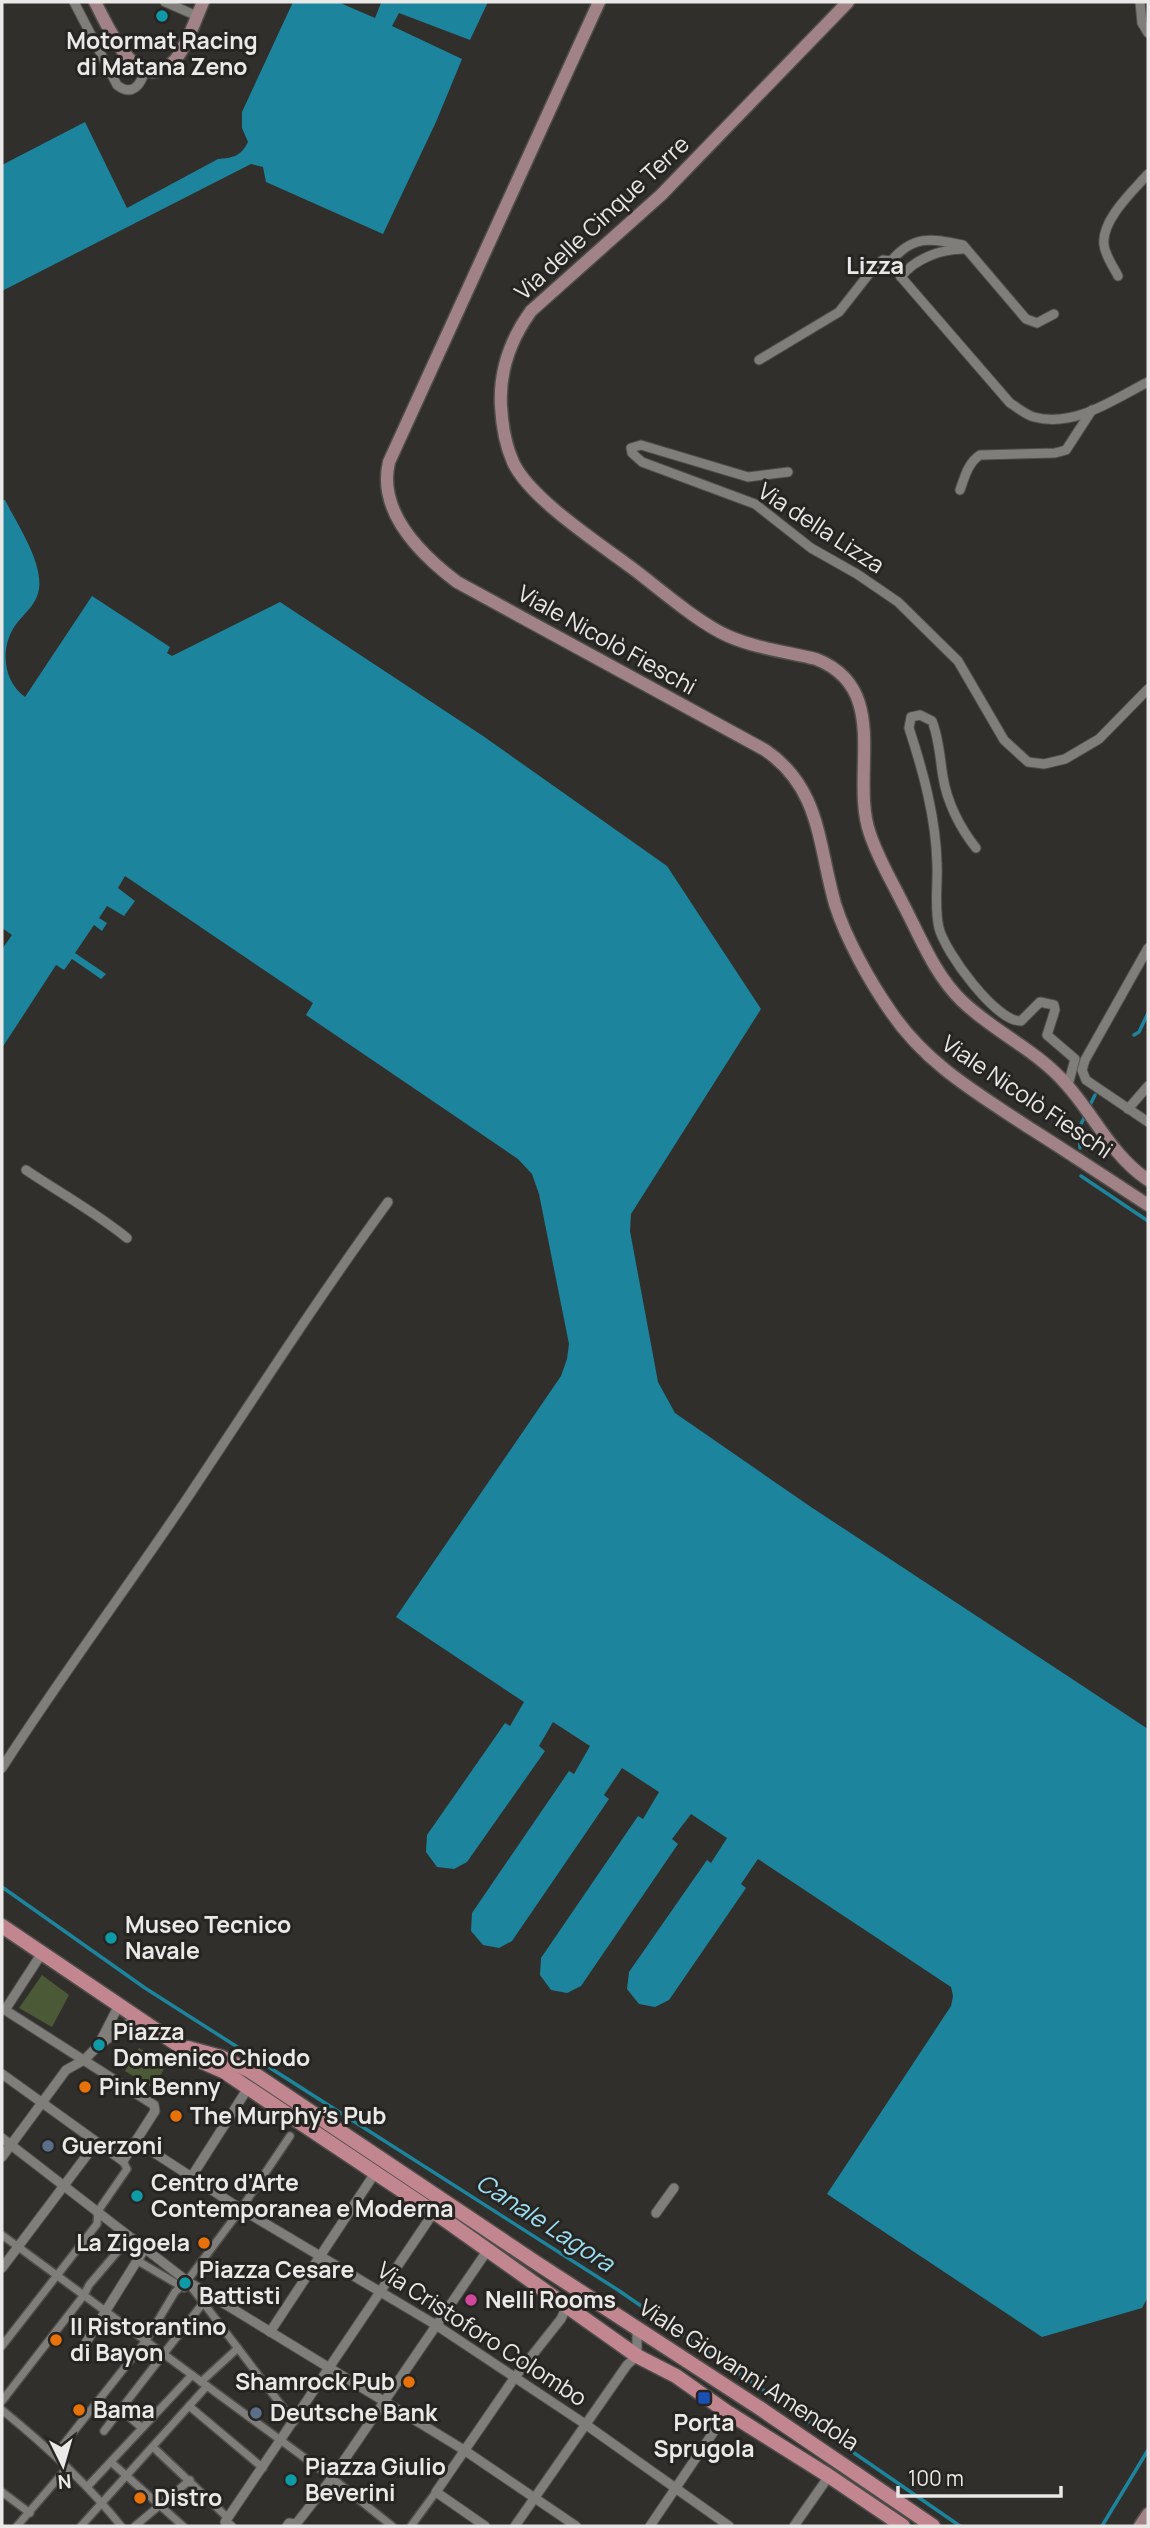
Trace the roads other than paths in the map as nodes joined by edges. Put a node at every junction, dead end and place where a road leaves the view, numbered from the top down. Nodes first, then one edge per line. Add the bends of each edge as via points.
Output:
1 (74, 2) edge
2 (95, 2) edge
3 (165, 2) edge
4 (203, 2) edge
5 (599, 2) edge
6 (848, 2) edge
7 (1140, 2) edge
8 (197, 16) junction
9 (1148, 33) edge
10 (145, 70) junction
11 (1148, 174) edge
12 (968, 249) junction
13 (891, 261) junction
14 (1118, 276) dead end
15 (901, 277) junction
16 (1054, 314) dead end
17 (759, 360) dead end
18 (1148, 382) edge
19 (1092, 410) junction
20 (788, 472) dead end
21 (960, 490) dead end
22 (1148, 689) edge
23 (976, 848) dead end
24 (1148, 948) edge
25 (1068, 1085) junction
26 (1148, 1086) edge
27 (1128, 1109) junction
28 (1148, 1122) edge
29 (26, 1170) dead end
30 (1148, 1180) edge
31 (388, 1202) dead end
32 (1148, 1205) edge
33 (127, 1238) dead end
34 (2, 1769) edge
35 (2, 1926) edge
36 (43, 1954) junction
37 (119, 2005) junction
38 (4, 2012) edge
39 (143, 2022) junction
40 (97, 2047) junction
41 (181, 2047) junction
42 (84, 2060) junction
43 (2, 2074) edge
44 (248, 2088) junction
45 (41, 2103) junction
46 (290, 2136) dead end
47 (2, 2138) edge
48 (136, 2141) junction
49 (96, 2143) junction
50 (11, 2145) junction
51 (2, 2157) edge
52 (123, 2161) junction
53 (375, 2173) junction
54 (192, 2176) junction
55 (64, 2186) junction
56 (674, 2188) dead end
57 (241, 2209) junction
58 (98, 2211) junction
59 (434, 2212) junction
60 (656, 2213) dead end
61 (2, 2235) edge
62 (130, 2237) junction
63 (17, 2247) junction
64 (145, 2248) junction
65 (487, 2250) junction
66 (321, 2255) junction
67 (138, 2261) junction
68 (2, 2269) edge
69 (58, 2275) junction
70 (184, 2284) junction
71 (381, 2291) junction
72 (84, 2295) junction
73 (203, 2303) junction
74 (567, 2306) junction
75 (106, 2313) junction
76 (436, 2325) junction
77 (637, 2329) junction
78 (270, 2332) junction
79 (145, 2342) junction
80 (2, 2346) edge
81 (238, 2348) junction
82 (82, 2349) dead end
83 (163, 2354) junction
84 (637, 2356) junction
85 (330, 2368) junction
86 (192, 2375) junction
87 (515, 2377) junction
88 (204, 2384) junction
89 (384, 2400) junction
90 (2, 2401) edge
91 (189, 2406) junction
92 (2, 2410) edge
93 (121, 2410) junction
94 (727, 2412) junction
95 (293, 2423) junction
96 (585, 2424) junction
97 (142, 2428) junction
98 (104, 2431) dead end
99 (281, 2441) junction
100 (153, 2447) junction
101 (464, 2450) junction
102 (55, 2455) junction
103 (111, 2462) junction
104 (68, 2468) junction
105 (263, 2468) junction
106 (127, 2475) junction
107 (830, 2476) junction
108 (331, 2478) junction
109 (190, 2480) junction
110 (87, 2487) junction
111 (675, 2490) junction
112 (2, 2492) edge
113 (436, 2492) junction
114 (535, 2499) junction
115 (102, 2503) junction
116 (159, 2504) junction
117 (30, 2513) junction
118 (1148, 2514) edge
119 (225, 2523) edge
120 (17, 2526) edge
121 (81, 2526) edge
122 (121, 2526) edge
123 (135, 2526) edge
124 (183, 2526) edge
125 (287, 2526) edge
126 (392, 2526) edge
127 (411, 2526) edge
128 (485, 2526) edge
129 (515, 2526) edge
130 (576, 2526) edge
131 (650, 2526) edge
132 (729, 2526) edge
133 (794, 2526) edge
134 (903, 2526) edge
135 (933, 2526) edge
136 (1140, 2526) edge

1 - 10 street via 117,85 131,91
2 - 10 main road via 120,49
3 - 8 street
4 - 8 main road
5 - 32 main road, Viale Nicolò Fieschi via 389,462 387,486 400,524 424,555 457,582 784,762 806,796 843,925 913,1043 957,1081
6 - 25 main road, Via delle Cinque Terre via 661,195 531,311 516,331 504,367 502,427 514,464 554,508 711,627 747,643 816,659 847,680 863,719 869,833 937,970 961,1000
7 - 9 street
8 - 10 main road via 176,59 157,70
11 - 14 street via 1114,212 1108,226 1104,245
12 - 13 street via 930,240 915,242 903,246
12 - 15 street via 930,256
12 - 16 street via 1026,319 1037,323
13 - 15 street
13 - 17 street via 876,265 839,312
15 - 19 street via 1010,403 1031,416 1053,420
18 - 19 street
19 - 21 street via 1066,450 981,455 966,471
20 - 22 street, Via della Lizza via 748,477 641,445 631,448 642,462 755,504 811,548 898,602 958,661 1004,740 1028,762 1065,759 1099,740
23 - 25 street via 953,810 932,721 920,715 911,717 909,728 933,821 936,913 946,947 970,981 1015,1021 1021,1021 1040,1002 1054,1005 1047,1035 1075,1059
24 - 27 street via 1082,1070 1086,1080
25 - 30 main road, Via delle Cinque Terre via 1117,1154
26 - 27 street
27 - 28 street
29 - 33 street
31 - 34 street
35 - 36 main road, Viale Giovanni Amendola
36 - 37 main road, Viale Giovanni Amendola
36 - 38 street
37 - 39 main road, Viale Giovanni Amendola
37 - 40 street
38 - 42 street
39 - 40 street via 127,2024
39 - 41 main road, Viale Giovanni Amendola
40 - 42 street
41 - 44 main road, Viale Giovanni Amendola via 189,2056
41 - 77 main road, Viale Giovanni Amendola via 221,2057 250,2071
42 - 45 street via 66,2070
42 - 48 street via 154,2105 155,2111
43 - 45 street
44 - 53 main road, Viale Giovanni Amendola
44 - 54 street
45 - 49 street
45 - 50 street
46 - 57 street
47 - 50 street
48 - 52 street
48 - 54 street, Via Cristoforo Colombo
49 - 52 street
49 - 55 street
50 - 51 street
50 - 55 street
52 - 58 street via 127,2169
53 - 59 main road, Viale Giovanni Amendola
53 - 66 street
54 - 57 street, Via Cristoforo Colombo
55 - 58 street
55 - 63 street
56 - 60 street
57 - 66 street, Via Cristoforo Colombo
57 - 70 street
58 - 62 street
58 - 69 street via 97,2224
59 - 65 main road, Viale Giovanni Amendola
59 - 71 street
61 - 63 street
62 - 64 street
62 - 72 street
63 - 68 street
63 - 69 street
64 - 67 street
64 - 70 street
65 - 74 main road, Viale Giovanni Amendola
65 - 76 street
66 - 71 street, Via Cristoforo Colombo
66 - 78 street
67 - 70 street
67 - 75 street
69 - 72 street
69 - 80 street
70 - 73 street
70 - 78 street
70 - 79 street
71 - 76 street, Via Cristoforo Colombo
71 - 85 street
72 - 75 street
72 - 90 street
73 - 81 street
73 - 83 street
74 - 84 main road, Viale Giovanni Amendola
74 - 87 street
75 - 79 street
75 - 82 street
76 - 87 street, Via Cristoforo Colombo
76 - 89 street
77 - 84 street
77 - 135 main road, Viale Giovanni Amendola
78 - 85 street
79 - 83 street
79 - 102 street
81 - 88 street
81 - 95 street
83 - 86 street
83 - 93 street
84 - 94 main road, Viale Giovanni Amendola via 676,2376
84 - 96 street
85 - 89 street
85 - 95 street
86 - 88 street
86 - 97 street
87 - 96 street, Via Cristoforo Colombo
87 - 101 street
88 - 91 street
88 - 99 street
89 - 101 street
89 - 108 street
91 - 100 street
91 - 105 street
92 - 102 street
93 - 97 street
93 - 98 street
94 - 107 main road, Viale Giovanni Amendola
94 - 111 street
95 - 99 street
96 - 111 street, Via Cristoforo Colombo
96 - 114 street
97 - 103 street
99 - 105 street
99 - 108 street
100 - 106 street
100 - 109 street
101 - 113 street
101 - 114 street
102 - 104 street
103 - 106 street
103 - 110 street
104 - 110 street
104 - 117 street
105 - 119 street
106 - 115 street
106 - 116 street
107 - 133 street
107 - 134 main road, Viale Giovanni Amendola
108 - 125 street via 296,2524
108 - 126 street
109 - 116 street
109 - 119 street
110 - 115 street
111 - 131 street
111 - 132 street, Via Cristoforo Colombo
112 - 117 street
113 - 127 street
113 - 128 street
114 - 129 street
114 - 130 street
115 - 121 street
115 - 122 street
116 - 123 street
116 - 124 street
117 - 120 street
118 - 136 main road

